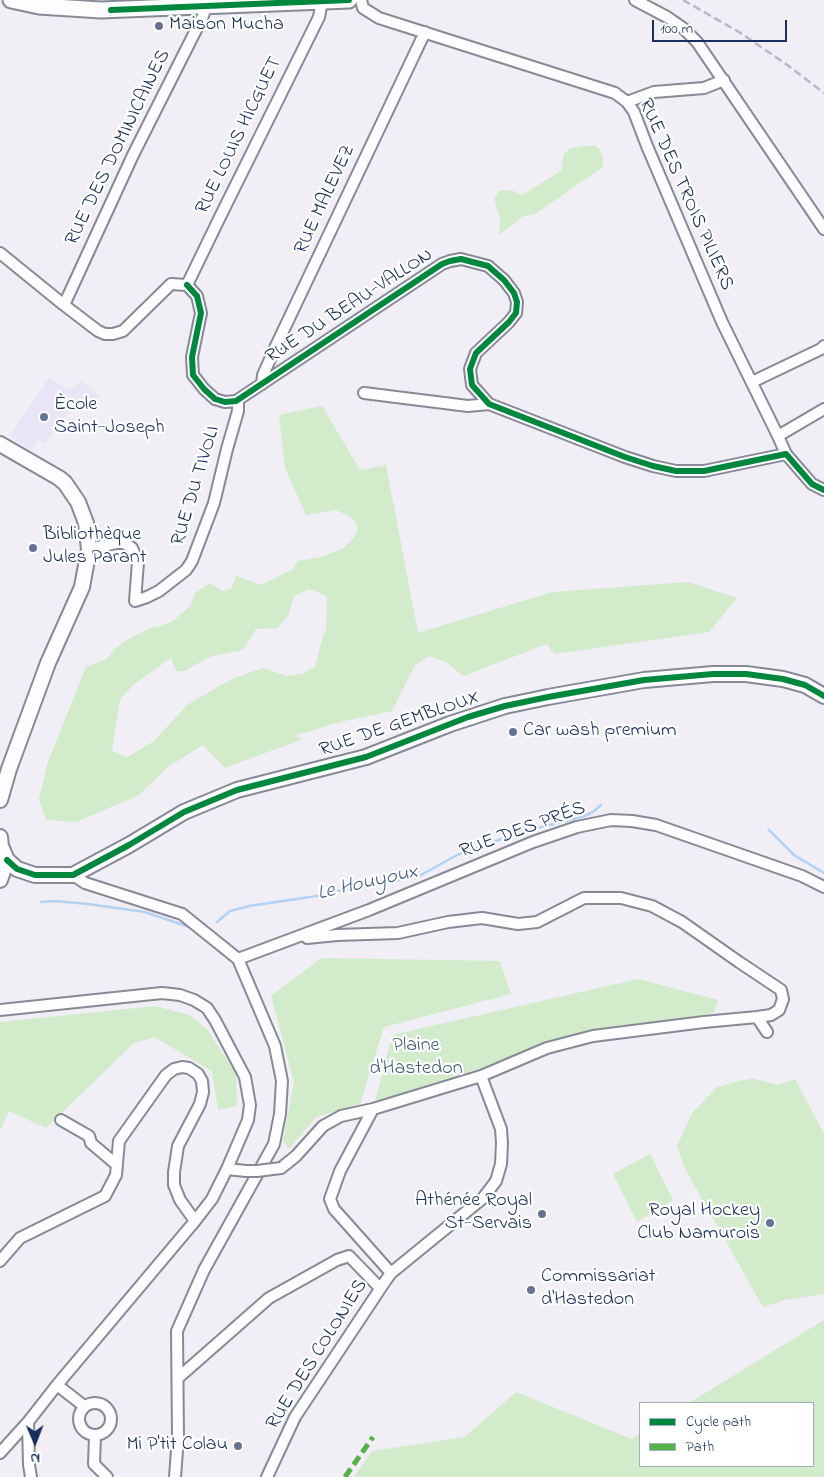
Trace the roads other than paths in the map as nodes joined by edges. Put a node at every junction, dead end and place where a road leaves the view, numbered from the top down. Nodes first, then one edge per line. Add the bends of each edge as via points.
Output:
1 (10, 0) edge
2 (349, 0) edge
3 (361, 0) edge
4 (635, 0) edge
5 (322, 1) junction
6 (206, 6) junction
7 (425, 32) junction
8 (724, 80) junction
9 (628, 102) junction
10 (824, 229) edge
11 (0, 253) edge
12 (188, 285) junction
13 (64, 305) junction
14 (824, 346) edge
15 (752, 382) junction
16 (262, 384) junction
17 (364, 393) dead end
18 (238, 400) junction
19 (489, 404) junction
20 (824, 409) edge
21 (778, 436) junction
22 (0, 444) edge
23 (786, 454) junction
24 (824, 490) edge
25 (89, 549) junction
26 (824, 696) edge
27 (0, 800) edge
28 (0, 837) edge
29 (7, 860) junction
30 (72, 875) junction
31 (0, 880) edge
32 (824, 887) edge
33 (287, 941) junction
34 (238, 959) junction
35 (0, 1010) edge
36 (757, 1017) junction
37 (768, 1032) dead end
38 (481, 1076) junction
39 (374, 1109) junction
40 (61, 1120) dead end
41 (117, 1165) junction
42 (227, 1169) junction
43 (195, 1221) junction
44 (0, 1261) edge
45 (385, 1280) junction
46 (178, 1378) junction
47 (57, 1386) junction
48 (84, 1406) junction
49 (28, 1422) junction
50 (95, 1435) junction
51 (10, 1442) junction
52 (0, 1453) edge
53 (29, 1456) junction
54 (31, 1477) edge
55 (107, 1477) edge
56 (175, 1477) edge
57 (267, 1477) edge

1 - 6 main road via 39,6 101,10
2 - 5 main road
3 - 7 street, RUE DES TROIS PILIERS via 363,8 379,18
4 - 8 street via 683,28 698,42
5 - 6 main road
5 - 12 street, RUE LOUIS HICGUET via 319,16
6 - 13 street, RUE DES DOMINICAINES
7 - 9 street, RUE DES TROIS PILIERS via 615,93
7 - 16 street, RUE MALEVEZ via 262,375
8 - 9 street via 704,88 654,92
8 - 10 street
9 - 15 street, RUE DES TROIS PILIERS via 722,322
11 - 13 street
12 - 13 street via 172,284 123,331 113,334 98,331
12 - 18 street via 197,296 201,313 192,357 194,375 215,399 225,402
14 - 15 street
15 - 21 street, RUE DES TROIS PILIERS
16 - 18 street, RUE DU BEAU-VALLON
16 - 19 street, RUE DU BEAU-VALLON via 442,264 461,259 488,266 504,280 517,302 516,313 510,322 476,353 470,369 472,385
17 - 19 street via 468,406
18 - 25 street, RUE DU TIVOLI via 214,503 186,570 160,591 134,601 138,562 132,548 116,543
19 - 23 street, RUE DU BEAU-VALLON via 625,458 676,470 704,471
20 - 21 street
21 - 23 street, RUE DES TROIS PILIERS
22 - 25 main road via 65,483 78,502 86,523
23 - 24 street via 812,484
25 - 27 main road via 82,587 48,662
26 - 30 main road, RUE DE GEMBLOUX via 805,685 783,679 713,674 644,680 505,706 366,757 237,790 184,812
28 - 29 main road
29 - 30 main road, RUE DE GEMBLOUX via 17,869 35,875
29 - 31 main road
30 - 34 street via 84,883 182,914
32 - 33 street, RUE DES PRÉS via 802,876 656,824 611,820 577,826 534,842
33 - 34 street, RUE DES PRÉS
33 - 36 street via 398,933 482,918 518,924 537,922 584,898 621,898 652,906 682,922 781,990 784,999 779,1010
34 - 46 street via 275,1046 282,1081 280,1114 274,1144 204,1270 178,1331
35 - 42 street via 162,993 180,995 206,1008 216,1020 245,1077 250,1105 248,1120
36 - 37 street
36 - 38 street via 593,1036 547,1048
38 - 39 street
38 - 45 street, RUE DES COLONIES via 501,1129 501,1164 496,1181 482,1198
39 - 42 street, bridge via 341,1116 323,1126 281,1168 257,1171
39 - 45 street via 340,1171 330,1199 334,1210
40 - 41 street via 89,1136 91,1143
41 - 43 street via 119,1142 166,1075 182,1067 198,1074 203,1092 178,1146 174,1172 174,1186
41 - 44 street via 115,1180 105,1196 20,1238
42 - 43 street via 212,1199
43 - 47 street
45 - 46 street via 349,1256 337,1260 269,1298
45 - 57 street, RUE DES COLONIES via 295,1417
46 - 56 street
47 - 48 street
47 - 49 street
48 - 50 street via 80,1412 80,1426
48 - 50 street via 98,1403 109,1412 109,1425
49 - 51 street
49 - 53 street
50 - 55 street via 94,1464
51 - 52 street
51 - 53 street via 20,1442
53 - 54 street

